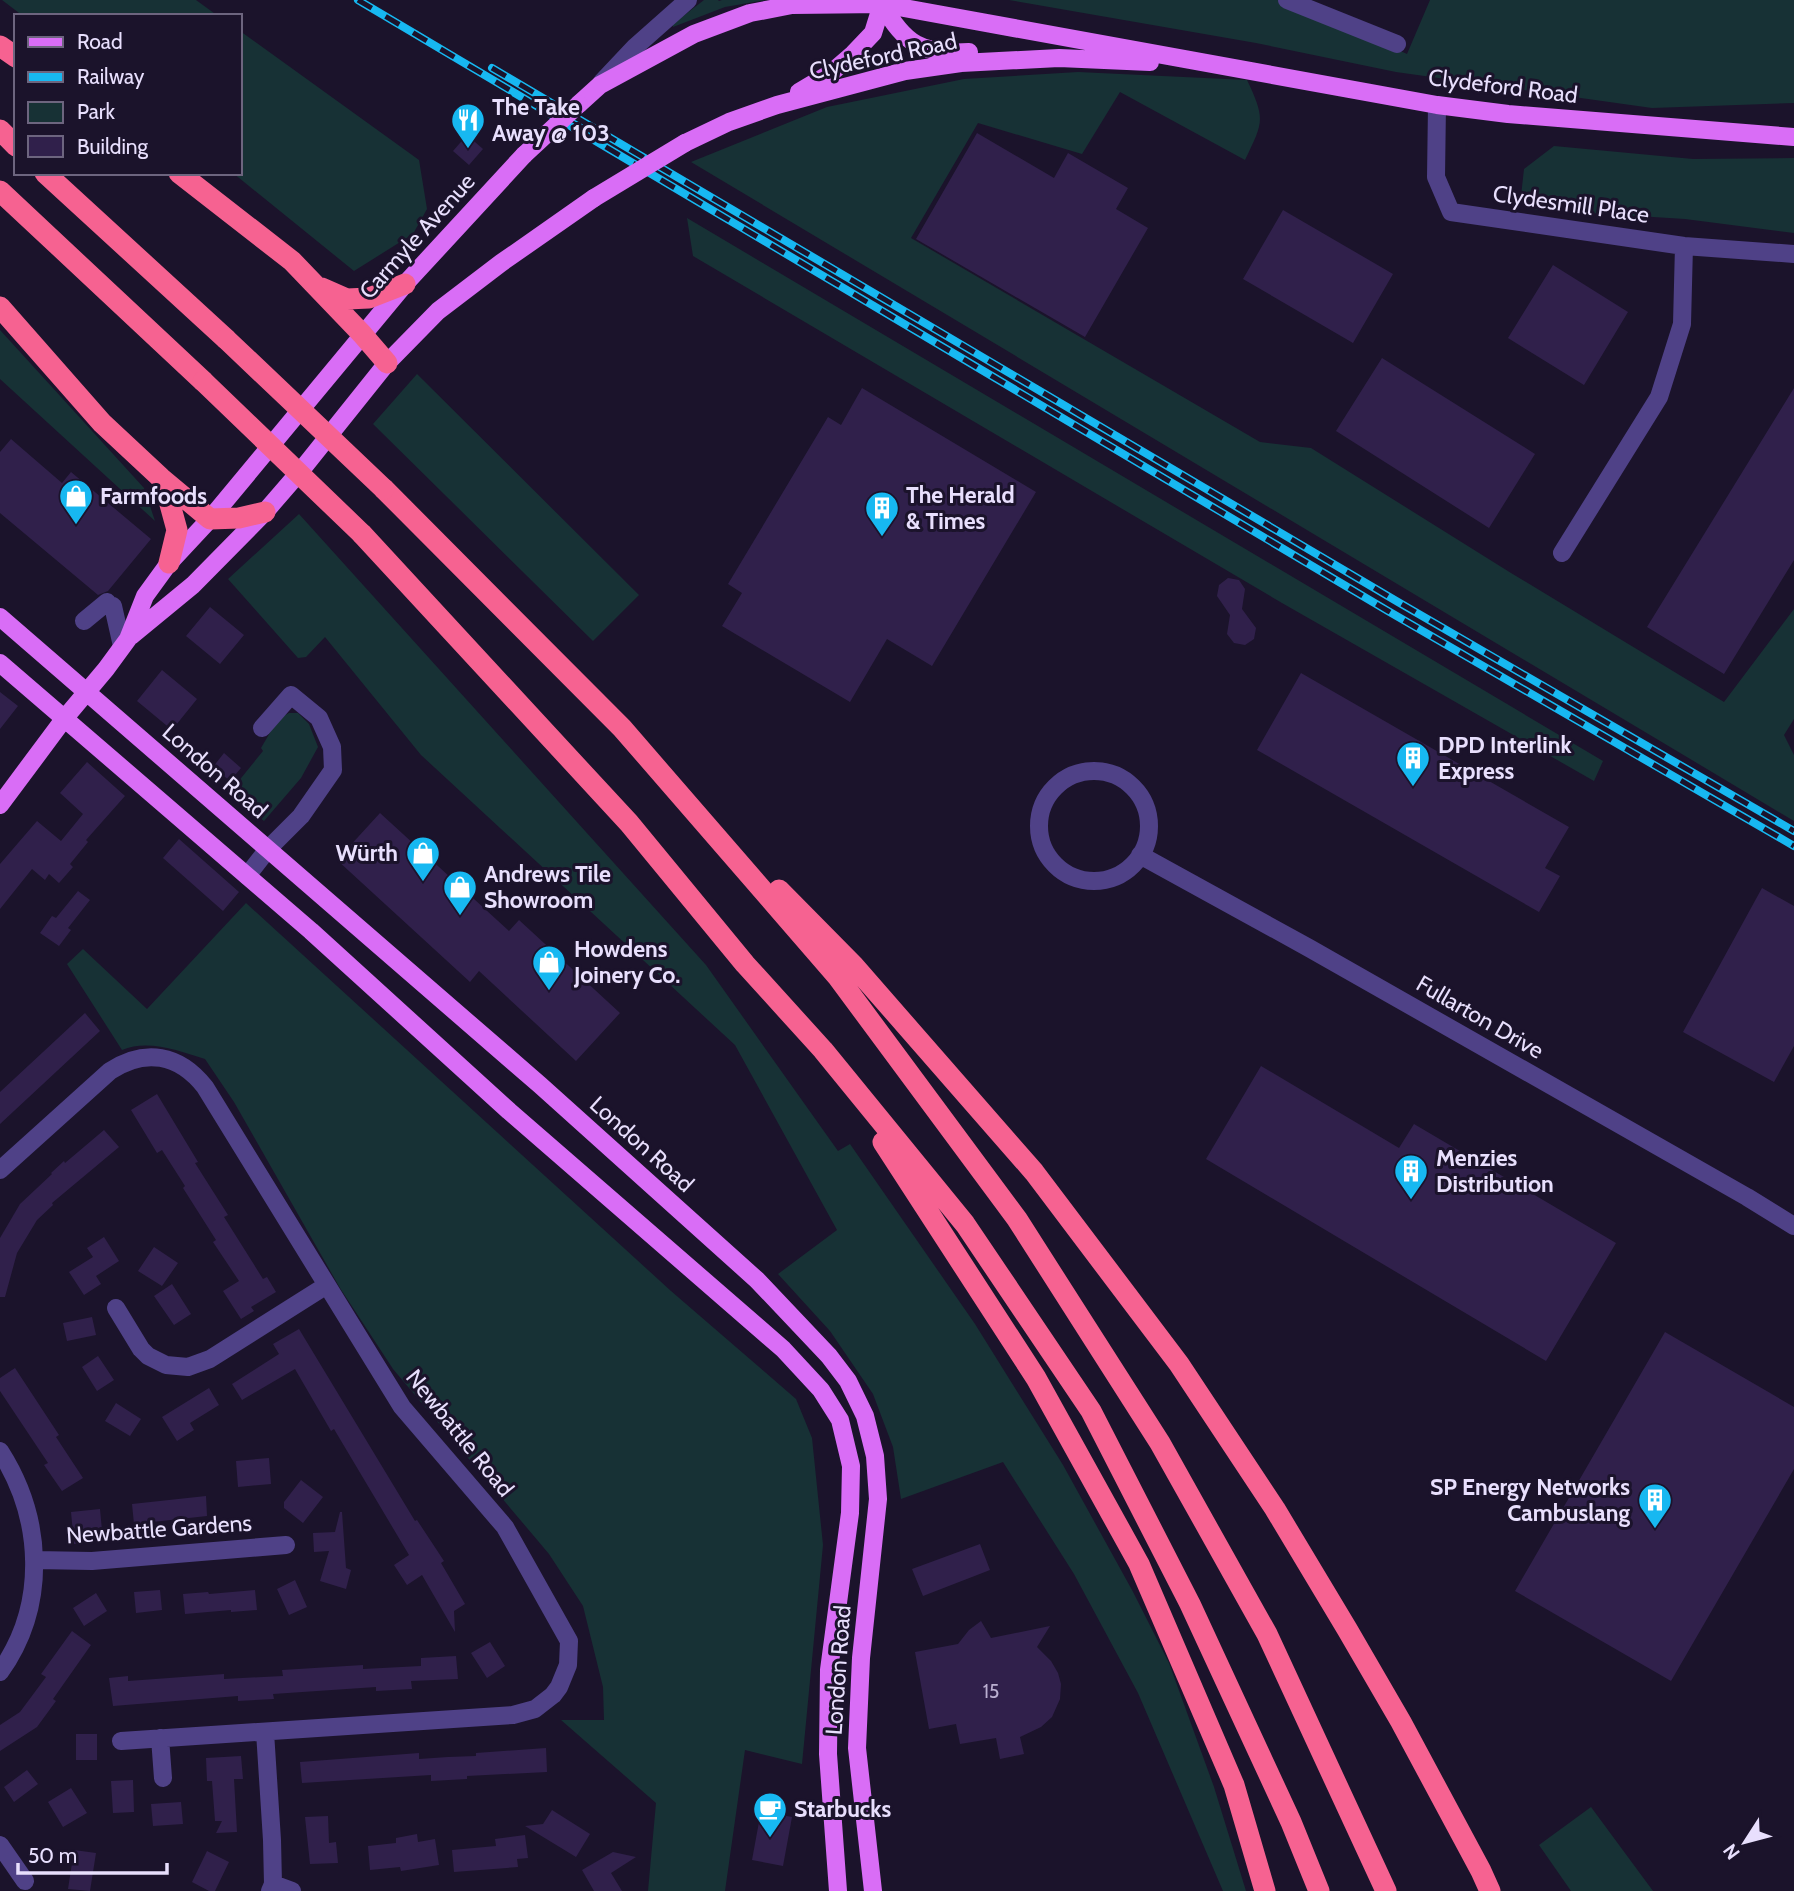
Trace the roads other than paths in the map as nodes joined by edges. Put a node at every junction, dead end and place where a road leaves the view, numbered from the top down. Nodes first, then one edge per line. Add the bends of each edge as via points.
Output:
1 (688, 0) edge
2 (1287, 0) edge
3 (882, 2) edge
4 (1397, 44) dead end
5 (1059, 58) junction
6 (1209, 64) junction
7 (600, 85) junction
8 (777, 105) junction
9 (1437, 105) junction
10 (0, 130) edge
11 (1794, 137) edge
12 (14, 144) edge
13 (46, 175) edge
14 (182, 175) edge
15 (0, 191) edge
16 (1684, 246) junction
17 (1794, 254) edge
18 (405, 284) junction
19 (317, 285) junction
20 (0, 307) edge
21 (362, 334) junction
22 (387, 363) junction
23 (161, 478) junction
24 (265, 512) junction
25 (210, 519) junction
26 (1562, 553) dead end
27 (169, 563) junction
28 (0, 617) edge
29 (84, 621) dead end
30 (125, 642) junction
31 (0, 663) edge
32 (87, 692) junction
33 (64, 719) junction
34 (622, 727) junction
35 (262, 728) dead end
36 (0, 805) edge
37 (268, 849) junction
38 (1140, 855) junction
39 (247, 876) junction
40 (823, 1050) junction
41 (0, 1170) edge
42 (1794, 1226) edge
43 (327, 1285) junction
44 (116, 1308) dead end
45 (0, 1451) edge
46 (286, 1545) dead end
47 (35, 1560) junction
48 (0, 1672) edge
49 (265, 1732) junction
50 (160, 1738) junction
51 (121, 1741) dead end
52 (163, 1778) dead end
53 (0, 1845) edge
54 (26, 1881) dead end
55 (272, 1888) edge
56 (292, 1891) edge
57 (838, 1891) edge
58 (873, 1891) edge
59 (1265, 1891) edge
60 (1319, 1891) edge
61 (1386, 1891) edge
62 (1490, 1891) edge

1 - 7 street
2 - 4 street
3 - 5 main road via 894,26 918,46 947,53 1016,49
3 - 6 main road, Clydeford Road
3 - 7 main road, Carmyle Avenue via 792,5 750,13 694,34
3 - 8 main road via 873,33 853,54 831,74
5 - 6 main road, Clydeford Road
5 - 8 main road, Clydeford Road via 905,71
6 - 9 main road, Clydeford Road
7 - 18 main road, Carmyle Avenue, bridge via 524,155
8 - 22 main road, Carmyle Avenue, bridge via 685,143 594,198 438,311
9 - 11 main road, Clydeford Road
9 - 16 street, Clydesmill Place via 1436,177 1451,212
10 - 12 highway
13 - 34 highway, bridge via 384,489
14 - 19 highway
15 - 40 highway, bridge via 362,534 629,823 744,964
16 - 17 street, Clydesmill Place
16 - 26 street via 1682,324 1659,397
18 - 19 highway via 358,299 347,299
18 - 21 main road, Carmyle Avenue
19 - 21 highway
20 - 23 highway via 102,423
21 - 22 highway
21 - 25 main road, Carmyle Avenue
22 - 24 main road, Carmyle Avenue
23 - 25 highway
23 - 27 highway via 177,530
24 - 25 highway
24 - 30 main road, Carmyle Avenue via 193,585
25 - 27 main road, Carmyle Avenue
27 - 30 main road, Carmyle Avenue via 145,596
28 - 32 main road, London Road
29 - 30 street via 110,604
30 - 32 main road, Carmyle Avenue
31 - 33 main road, London Road
32 - 33 main road, Carmyle Avenue
32 - 37 main road, London Road
33 - 36 main road, Carmyle Avenue
33 - 39 main road, London Road
34 - 61 highway via 837,976 1017,1219 1160,1443 1267,1634
34 - 62 highway via 854,967 1026,1161 1179,1364 1347,1629
35 - 37 street via 291,695 319,718 334,756 333,770 301,816
37 - 39 street
37 - 58 main road, London Road via 757,1280 848,1381 865,1416 875,1456 878,1499 857,1748
38 - 38 street via 1115,877 1081,880 1065,873 1043,848 1039,833 1043,803 1063,779 1078,773 1101,771 1123,779 1136,790 1149,822
38 - 42 street, Fullarton Drive
39 - 57 main road, London Road via 783,1349 821,1390 840,1420 850,1466 850,1513 830,1670 828,1754
40 - 59 highway via 1036,1378 1139,1564 1234,1784
40 - 60 highway via 965,1224 1091,1411 1190,1604
41 - 43 street, Newbattle Road via 119,1065 152,1057 177,1062 205,1087
43 - 44 street via 211,1359 188,1367 166,1365 148,1356
43 - 49 street, Newbattle Road via 402,1407 505,1527 569,1641 568,1665 553,1696 524,1713
45 - 47 street via 28,1513
46 - 47 street, Newbattle Gardens via 92,1562
47 - 48 street via 25,1623
49 - 50 street, Newbattle Road
49 - 55 street
50 - 51 street, Newbattle Road
50 - 52 street
53 - 54 street
55 - 56 street

